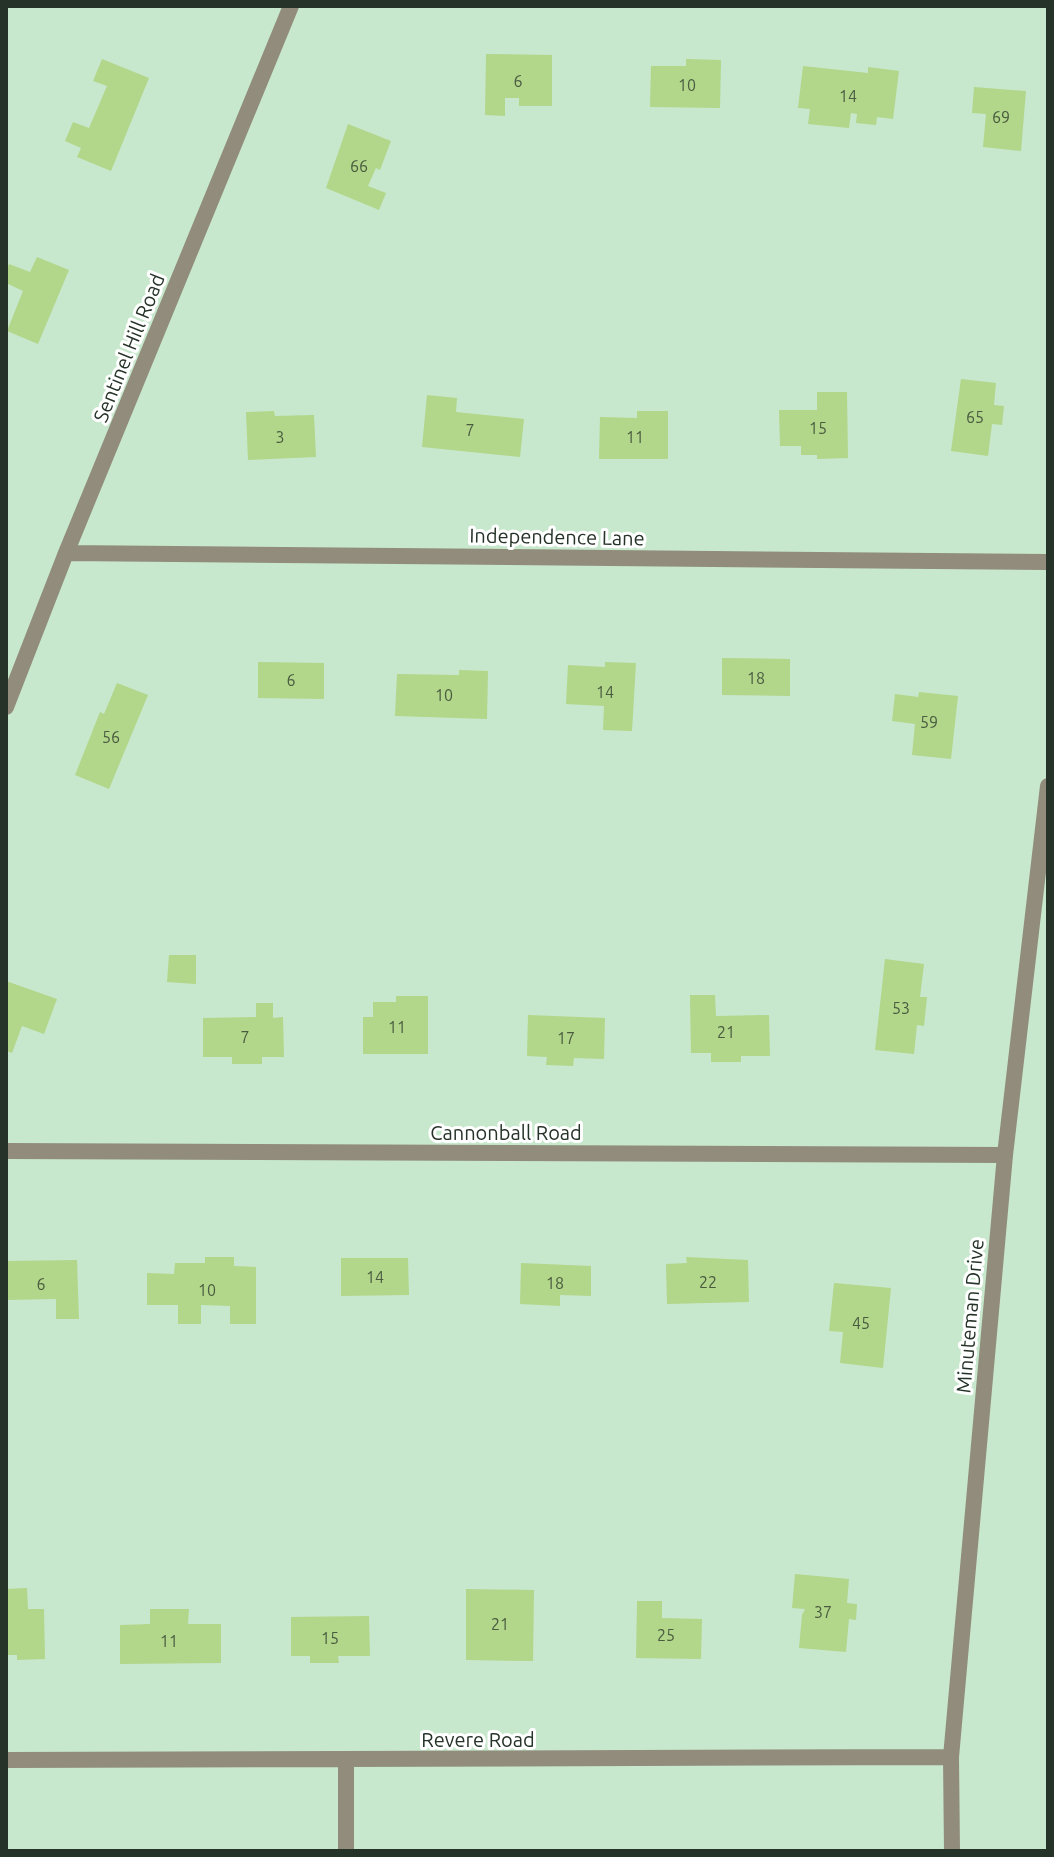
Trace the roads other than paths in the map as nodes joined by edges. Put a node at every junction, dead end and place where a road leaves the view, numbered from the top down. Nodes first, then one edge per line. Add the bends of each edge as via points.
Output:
1 (291, 6) edge
2 (66, 553) junction
3 (1048, 562) edge
4 (6, 707) edge
5 (1048, 786) edge
6 (6, 1151) edge
7 (1005, 1155) junction
8 (951, 1757) junction
9 (6, 1760) edge
10 (346, 1761) junction
11 (346, 1851) edge
12 (952, 1851) edge

1 - 2 street, Sentinel Hill Road
2 - 3 street, Independence Lane
2 - 4 street, Sentinel Hill Road
5 - 7 street, Minuteman Drive
6 - 7 street, Cannonball Road
7 - 8 street, Minuteman Drive
8 - 10 street, Revere Road
8 - 12 street, Minuteman Drive
9 - 10 street, Revere Road
10 - 11 street

